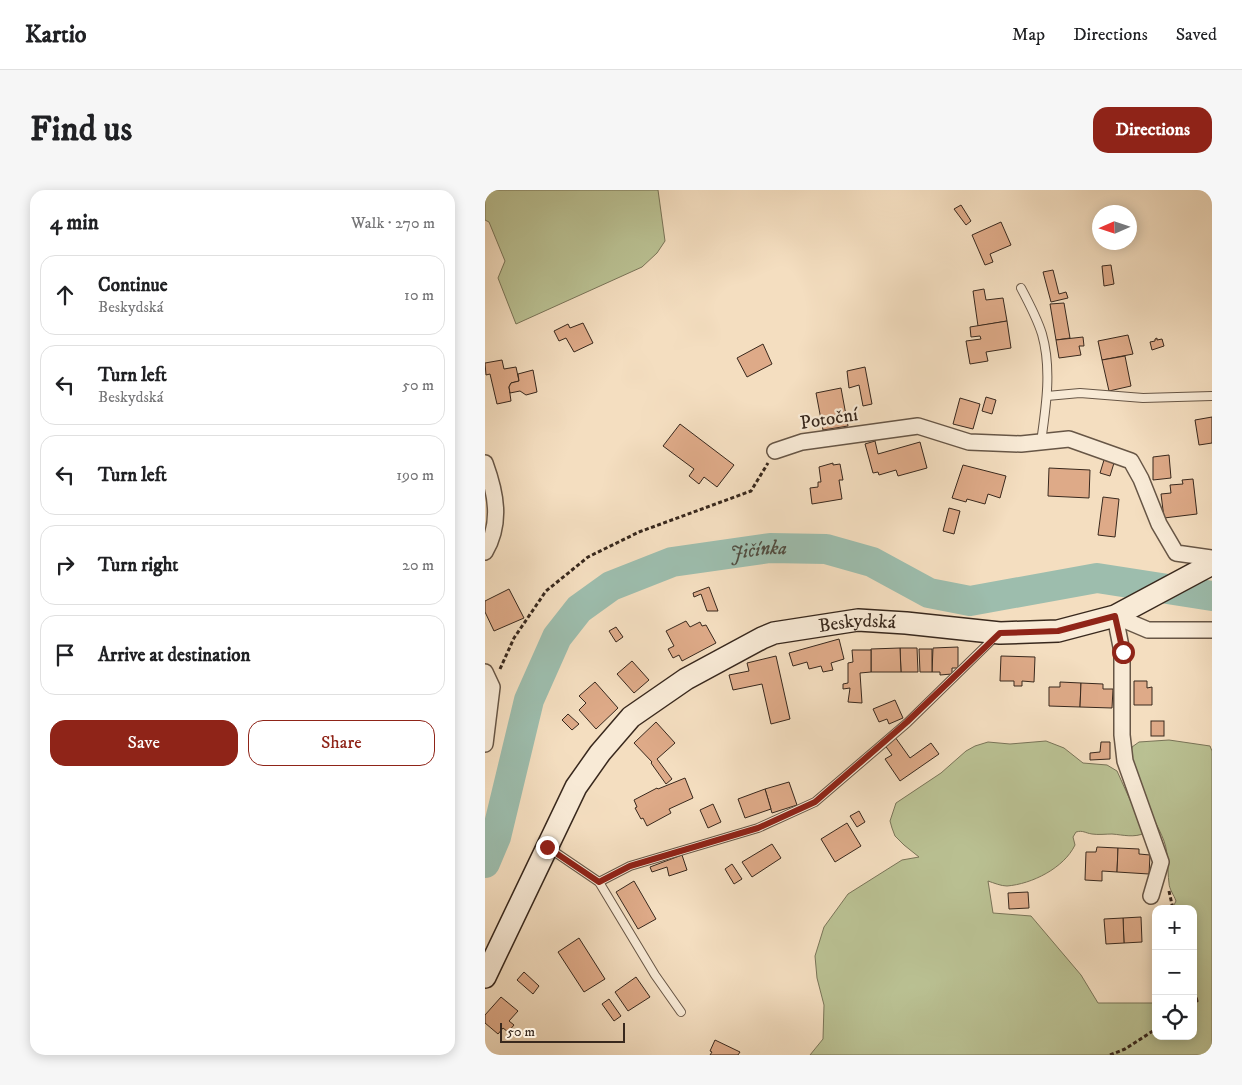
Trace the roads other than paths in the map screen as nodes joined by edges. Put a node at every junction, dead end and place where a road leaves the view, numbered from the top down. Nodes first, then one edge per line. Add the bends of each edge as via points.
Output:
1 (1021, 288) dead end
2 (1047, 396) junction
3 (1212, 396) edge
4 (1041, 442) junction
5 (775, 451) road end
6 (485, 463) edge
7 (485, 552) edge
8 (1210, 563) edge
9 (1123, 612) junction
10 (1212, 630) edge
11 (1000, 633) junction
12 (485, 672) edge
13 (485, 744) edge
14 (547, 847) junction
15 (599, 882) junction
16 (1151, 896) dead end
17 (485, 977) edge
18 (681, 1012) dead end

1 - 2 lane via 1042,335 1047,356
2 - 3 lane via 1080,393 1143,398
2 - 4 lane
4 - 5 street, Potoční via 969,442 918,426 802,442
4 - 8 street, Potoční via 1069,439 1131,461 1159,524 1176,553
6 - 7 street via 496,506 494,530
8 - 9 street, Beskydská
9 - 10 street via 1148,630
9 - 11 street, Beskydská via 1058,631
9 - 16 street via 1122,735 1125,761 1161,862
11 - 14 street, Beskydská via 858,620 774,633 762,638 686,679 631,717 576,787
11 - 15 lane via 907,722 815,802 758,828 630,866
12 - 13 street via 492,687
14 - 15 lane
14 - 17 street, Beskydská
15 - 18 lane

